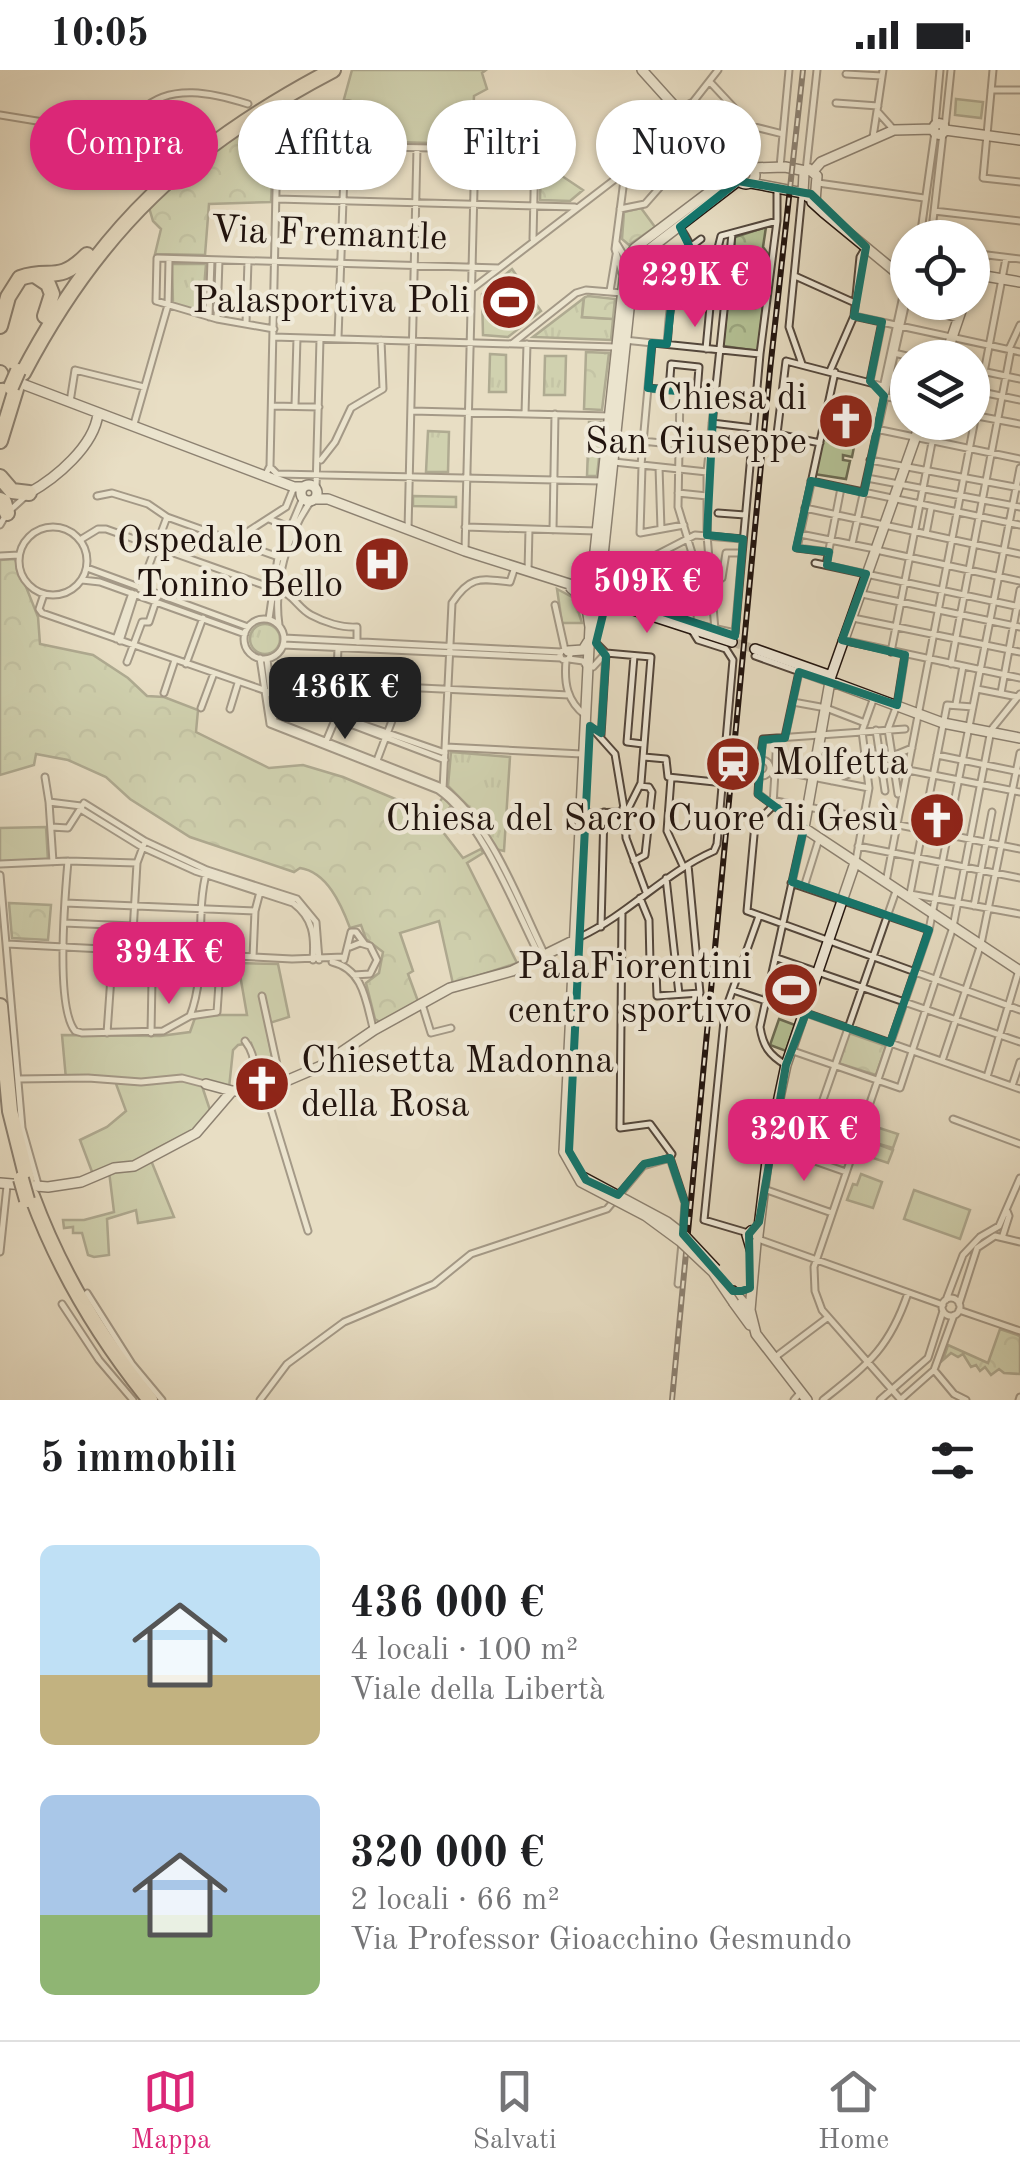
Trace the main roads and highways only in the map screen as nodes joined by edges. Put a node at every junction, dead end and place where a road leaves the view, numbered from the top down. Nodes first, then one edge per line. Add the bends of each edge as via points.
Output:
1 (322, 70) edge
2 (332, 70) edge
3 (646, 70) edge
4 (675, 100) edge
5 (1020, 140) edge
6 (813, 168) junction
7 (761, 170) edge
8 (761, 185) edge
9 (718, 190) edge
10 (722, 190) edge
11 (812, 194) junction
12 (102, 240) junction
13 (639, 251) junction
14 (890, 267) edge
15 (36, 275) junction
16 (990, 279) edge
17 (1020, 282) edge
18 (627, 292) junction
19 (0, 326) edge
20 (34, 340) junction
21 (620, 342) junction
22 (20, 372) junction
23 (6, 380) edge
24 (82, 407) junction
25 (98, 414) junction
26 (116, 420) junction
27 (92, 429) junction
28 (1, 430) edge
29 (915, 440) edge
30 (0, 454) edge
31 (611, 460) junction
32 (0, 477) edge
33 (29, 492) junction
34 (2, 509) edge
35 (594, 566) junction
36 (556, 582) junction
37 (601, 588) junction
38 (587, 595) junction
39 (616, 600) junction
40 (598, 605) junction
41 (634, 607) junction
42 (734, 638) tunnel mouth
43 (755, 653) tunnel mouth
44 (566, 655) road end
45 (592, 657) junction
46 (830, 680) junction
47 (1020, 738) edge
48 (855, 863) junction
49 (574, 941) junction
50 (1020, 969) edge
51 (6, 1012) edge
52 (9, 1078) edge
53 (232, 1091) junction
54 (214, 1108) junction
55 (566, 1152) junction
56 (21, 1187) edge
57 (750, 1288) junction
58 (733, 1291) junction
59 (734, 1303) junction
60 (750, 1310) junction
61 (756, 1334) junction
62 (801, 1397) edge
63 (142, 1400) edge
64 (150, 1400) edge

1 - 12 highway via 199,146
2 - 22 highway via 227,131 142,204 72,288
3 - 4 main road
5 - 6 main road via 894,130
6 - 7 main road
6 - 11 main road
6 - 11 main road
8 - 11 main road
9 - 13 main road
10 - 13 main road via 680,228
11 - 14 main road
12 - 15 highway via 68,272
12 - 20 highway
13 - 18 main road
13 - 18 main road via 623,262
15 - 19 highway via 14,284
15 - 20 highway via 52,294
16 - 17 main road
18 - 21 main road
20 - 22 highway
21 - 31 main road
21 - 31 main road via 609,416
22 - 23 highway, bridge
23 - 24 main road
23 - 28 highway
24 - 25 main road
24 - 27 main road
25 - 26 main road
25 - 27 main road
26 - 27 main road
26 - 36 main road via 267,470 307,492
27 - 33 main road via 60,471
28 - 30 highway
29 - 46 main road
31 - 35 main road via 602,481
31 - 37 main road
32 - 33 highway via 12,490
33 - 34 highway
35 - 36 main road via 583,584
35 - 38 main road
36 - 38 main road
36 - 44 main road via 578,598 588,633 586,648
37 - 38 main road
37 - 39 main road
37 - 40 main road
38 - 40 main road via 590,605
38 - 45 main road
39 - 40 main road
39 - 41 main road
40 - 45 main road
41 - 42 main road
41 - 45 main road via 604,609
43 - 46 main road
45 - 49 main road
45 - 49 main road
46 - 47 main road via 943,724
46 - 48 main road via 804,828
48 - 50 main road
48 - 57 main road via 786,1065 753,1235
49 - 53 main road via 507,972 456,986 321,1066 265,1090
49 - 55 main road
51 - 56 highway
52 - 56 highway
53 - 54 main road
53 - 54 main road via 206,1084
54 - 56 main road via 196,1132 134,1166 81,1182
55 - 58 main road, bridge via 586,1180 686,1236
55 - 59 main road, bridge via 580,1182 680,1241
56 - 63 highway via 56,1273
56 - 64 highway via 83,1307
57 - 58 main road
57 - 60 main road
58 - 60 main road
59 - 60 main road
59 - 61 main road
60 - 61 main road
61 - 62 main road

